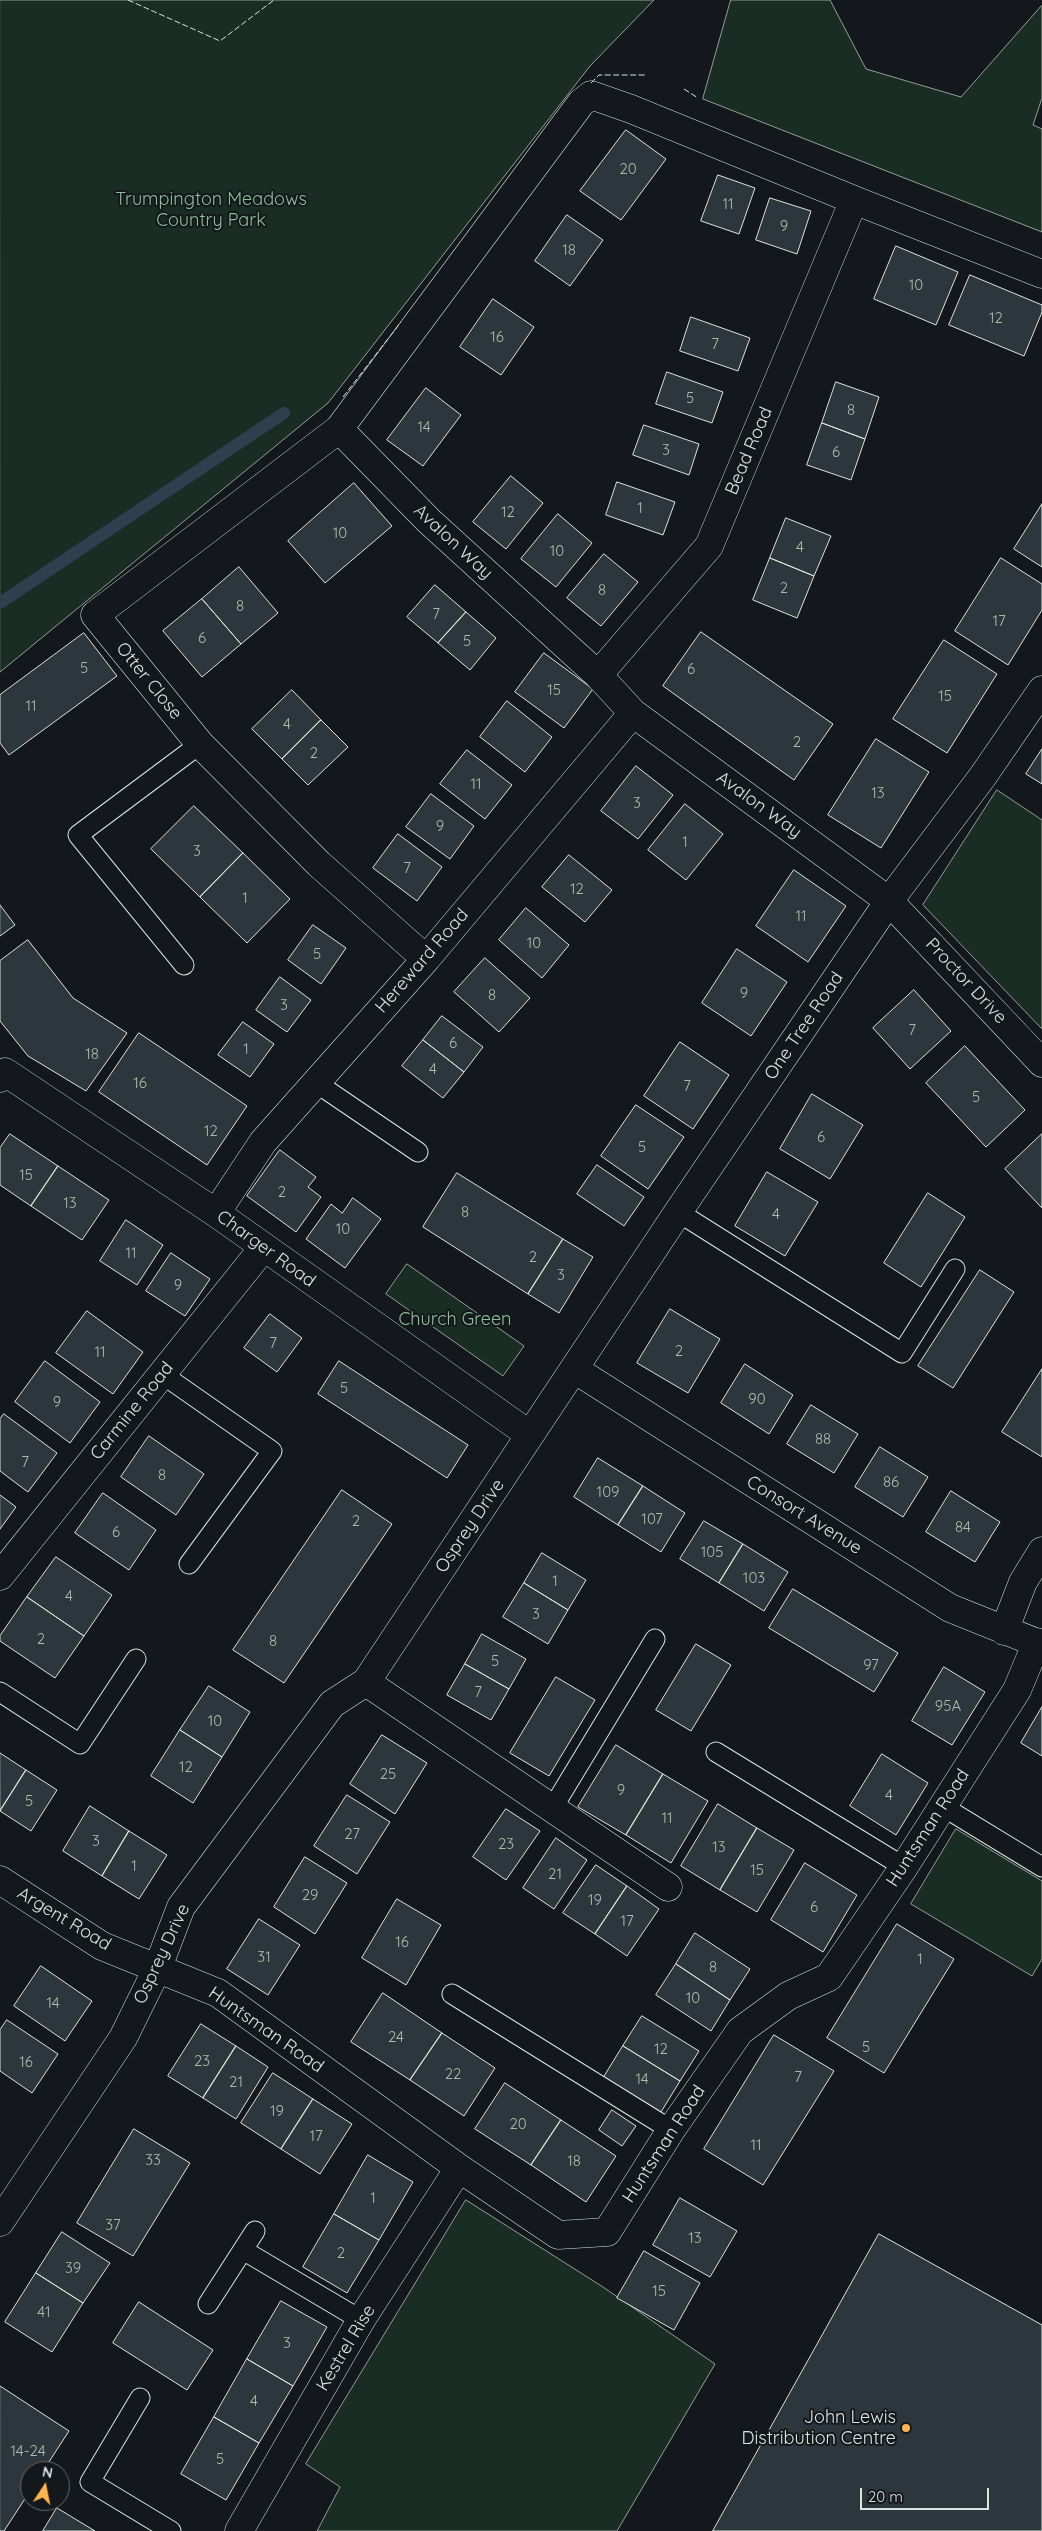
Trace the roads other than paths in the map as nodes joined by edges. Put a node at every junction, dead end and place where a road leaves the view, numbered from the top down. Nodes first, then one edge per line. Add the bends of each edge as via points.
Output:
1 (854, 200) junction
2 (1042, 274) edge
3 (339, 429) junction
4 (598, 675) junction
5 (1042, 690) edge
6 (633, 713) junction
7 (200, 744) junction
8 (889, 901) junction
9 (426, 960) junction
10 (184, 965) dead end
11 (1042, 1063) edge
12 (0, 1078) edge
13 (315, 1082) junction
14 (418, 1152) dead end
15 (678, 1212) junction
16 (216, 1213) junction
17 (264, 1246) junction
18 (955, 1268) dead end
19 (574, 1369) junction
20 (162, 1374) junction
21 (530, 1435) junction
22 (1042, 1551) edge
23 (190, 1564) dead end
24 (0, 1576) edge
25 (1004, 1631) junction
26 (655, 1639) dead end
27 (1039, 1644) edge
28 (136, 1659) dead end
29 (366, 1682) junction
30 (0, 1692) edge
31 (716, 1752) dead end
32 (942, 1806) junction
33 (552, 1809) junction
34 (904, 1867) junction
35 (1042, 1867) edge
36 (0, 1880) edge
37 (668, 1887) dead end
38 (158, 1967) junction
39 (452, 1994) dead end
40 (671, 2130) junction
41 (459, 2168) junction
42 (0, 2222) edge
43 (255, 2231) dead end
44 (243, 2250) junction
45 (208, 2304) dead end
46 (361, 2320) junction
47 (140, 2398) dead end
48 (171, 2531) edge
49 (239, 2531) edge

1 - 2 street
1 - 3 street via 591,95 581,103
1 - 4 street, Bead Road via 709,546
3 - 4 street, Avalon Way via 429,521
3 - 7 street, Otter Close via 95,614
4 - 6 street, Avalon Way
5 - 8 street, One Tree Road via 983,776
6 - 8 street, Avalon Way
6 - 9 street, Hereward Road
7 - 9 street, Otter Close via 319,864
7 - 10 lane via 78,835
8 - 11 street, Proctor Drive
8 - 15 street, One Tree Road
9 - 13 street, Hereward Road
12 - 16 street, Charger Road via 5,1072
13 - 14 lane
13 - 16 street, Hereward Road via 263,1142
15 - 18 lane via 902,1353
15 - 19 street, One Tree Road
16 - 17 street, Charger Road
17 - 20 street, Carmine Road
17 - 21 street, Charger Road
19 - 21 street, Osprey Drive
19 - 25 street, Consort Avenue via 950,1608
20 - 23 lane via 272,1451
20 - 24 street, Carmine Road
21 - 29 street, Osprey Drive
22 - 25 street via 1023,1582
25 - 27 street, Consort Avenue
26 - 33 lane
27 - 32 street, Huntsman Road via 1017,1690
28 - 30 lane via 80,1744
29 - 33 street
29 - 38 street, Osprey Drive via 332,1704 181,1908
31 - 34 lane
32 - 34 street, Huntsman Road
32 - 35 lane
33 - 37 street
34 - 40 street, Huntsman Road via 829,1977 788,1996 740,2032
36 - 38 street, Argent Road via 102,1946
38 - 41 street, Huntsman Road via 218,1993
38 - 42 street, Osprey Drive via 123,2038
39 - 40 lane
40 - 41 street, Huntsman Road via 607,2232 558,2234
41 - 46 street, Kestrel Rise
43 - 44 lane
44 - 45 lane
44 - 46 lane
46 - 49 street, Kestrel Rise
47 - 48 lane via 90,2482

